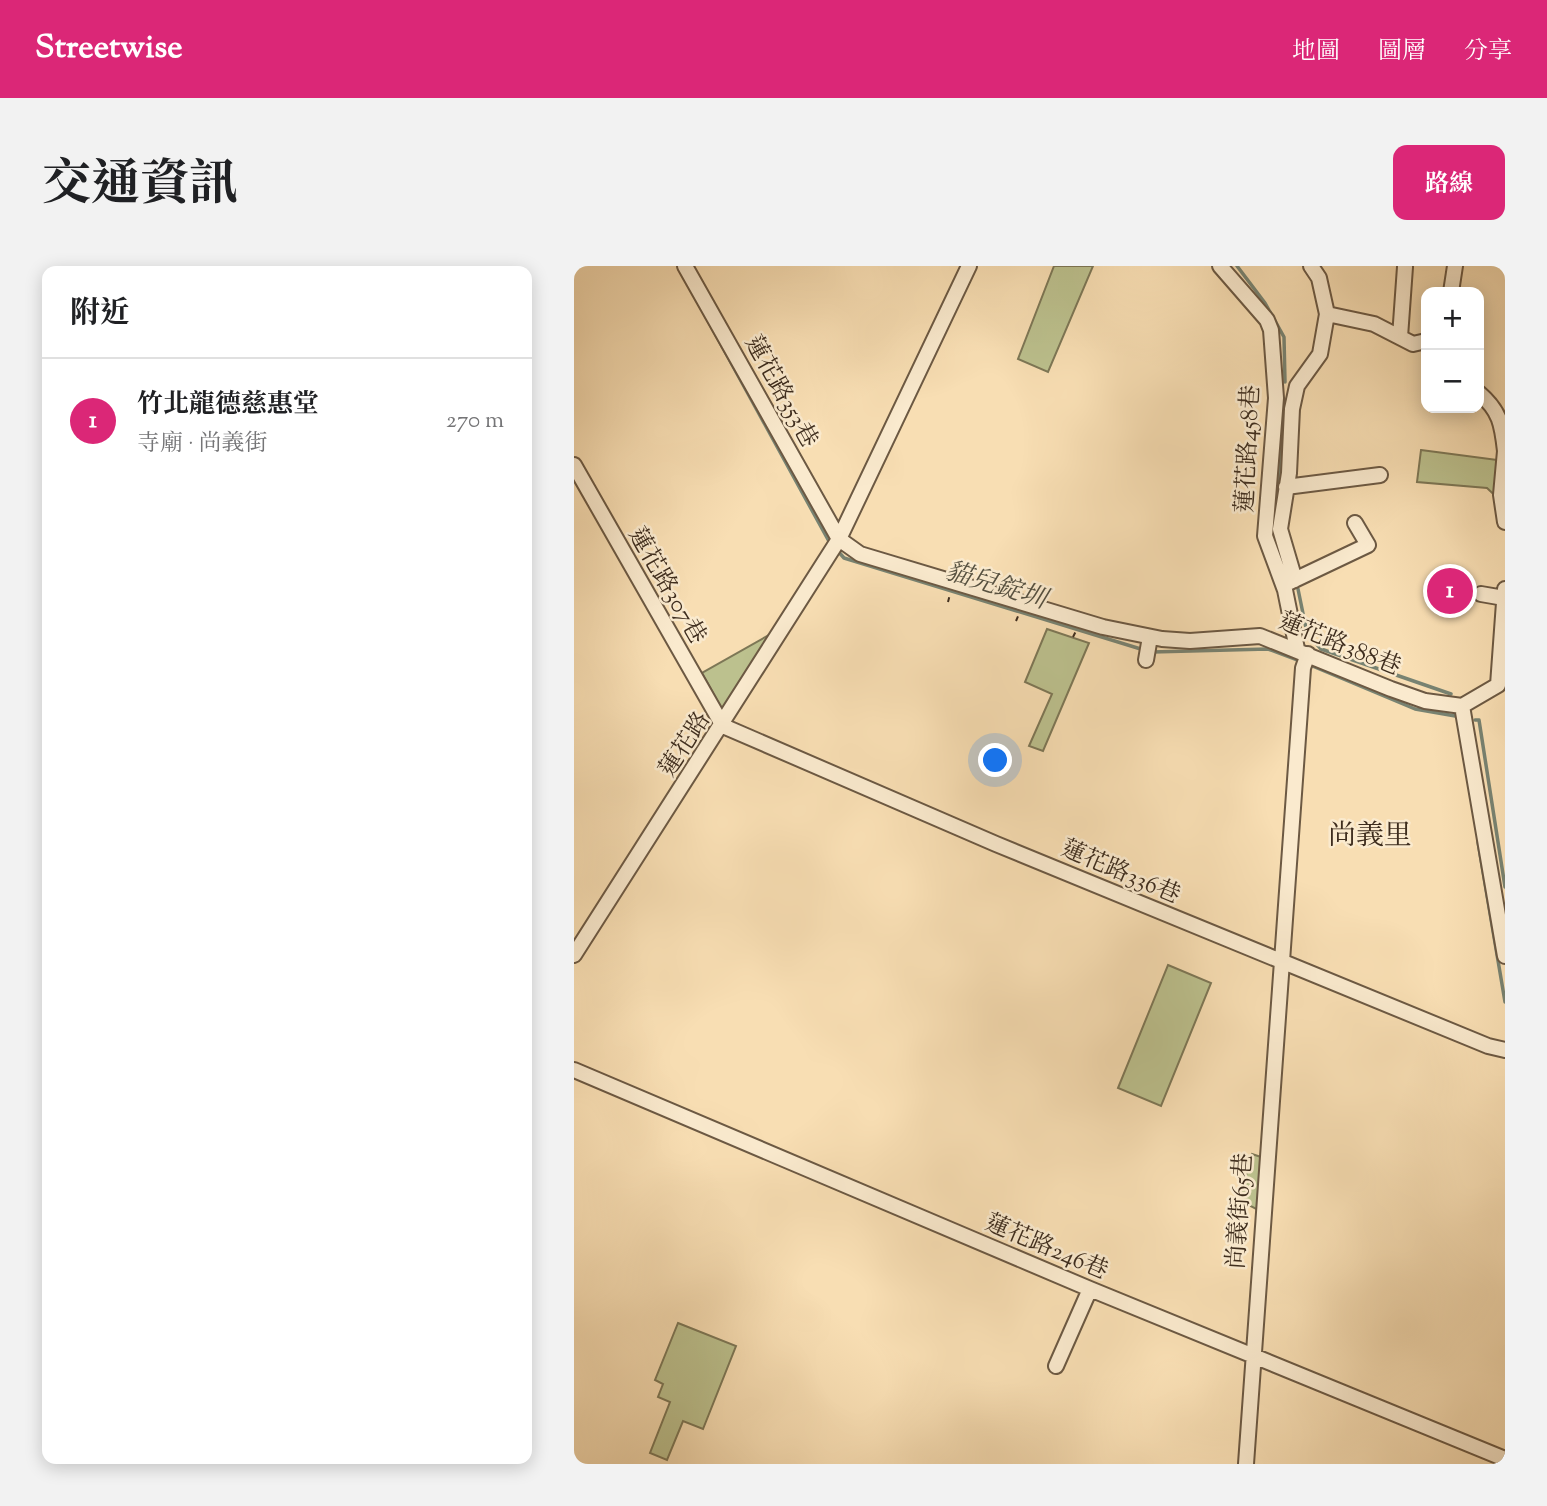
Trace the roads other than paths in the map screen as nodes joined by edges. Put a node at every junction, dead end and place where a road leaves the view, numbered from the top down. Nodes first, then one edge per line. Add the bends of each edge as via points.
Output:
1 (685, 266) edge
2 (969, 266) edge
3 (1220, 266) edge
4 (1312, 266) edge
5 (1455, 266) edge
6 (1405, 267) edge
7 (1452, 287) edge
8 (1327, 314) junction
9 (1399, 337) junction
10 (1421, 342) edge
11 (1297, 386) junction
12 (1484, 397) edge
13 (1276, 398) junction
14 (1505, 451) edge
15 (574, 466) edge
16 (1380, 475) dead end
17 (1286, 487) junction
18 (1505, 522) edge
19 (1355, 523) dead end
20 (839, 539) junction
21 (1289, 583) junction
22 (1482, 594) dead end
23 (1504, 603) edge
24 (1150, 637) junction
25 (1303, 657) junction
26 (1146, 660) dead end
27 (1501, 685) edge
28 (1462, 706) junction
29 (723, 726) junction
30 (574, 955) edge
31 (1505, 956) edge
32 (1280, 961) junction
33 (1505, 1051) edge
34 (574, 1070) edge
35 (1090, 1289) junction
36 (1252, 1357) junction
37 (1056, 1366) dead end
38 (1505, 1459) edge
39 (1245, 1464) edge

1 - 20 street, 蓮花路353巷
2 - 20 street
3 - 13 street, 蓮花路458巷 via 1267,320
4 - 8 street
5 - 7 street
6 - 9 street
8 - 9 street via 1374,324
8 - 11 street via 1320,354
9 - 10 street via 1413,344
11 - 13 street
11 - 17 street
12 - 14 street via 1502,419
13 - 21 street, 蓮花路458巷 via 1265,536
14 - 18 street
15 - 29 street, 蓮花路307巷
16 - 17 street
17 - 21 street via 1280,529
19 - 21 street via 1368,545
20 - 24 street, 蓮花路388巷 via 860,554
20 - 29 street, 蓮花路
21 - 25 street, 蓮花路458巷
22 - 23 street
23 - 27 street
24 - 25 street, 蓮花路388巷 via 1190,641 1260,636
24 - 26 street
25 - 28 street, 蓮花路388巷 via 1413,697
25 - 32 street, 尚義街65巷
27 - 28 street
28 - 31 street
29 - 30 street, 蓮花路
29 - 32 street, 蓮花路336巷
32 - 33 street, 蓮花路336巷
32 - 36 street, 尚義街65巷
34 - 35 street, 蓮花路246巷
35 - 36 street, 蓮花路246巷
35 - 37 street
36 - 38 street, 蓮花路246巷
36 - 39 street, 尚義街65巷

